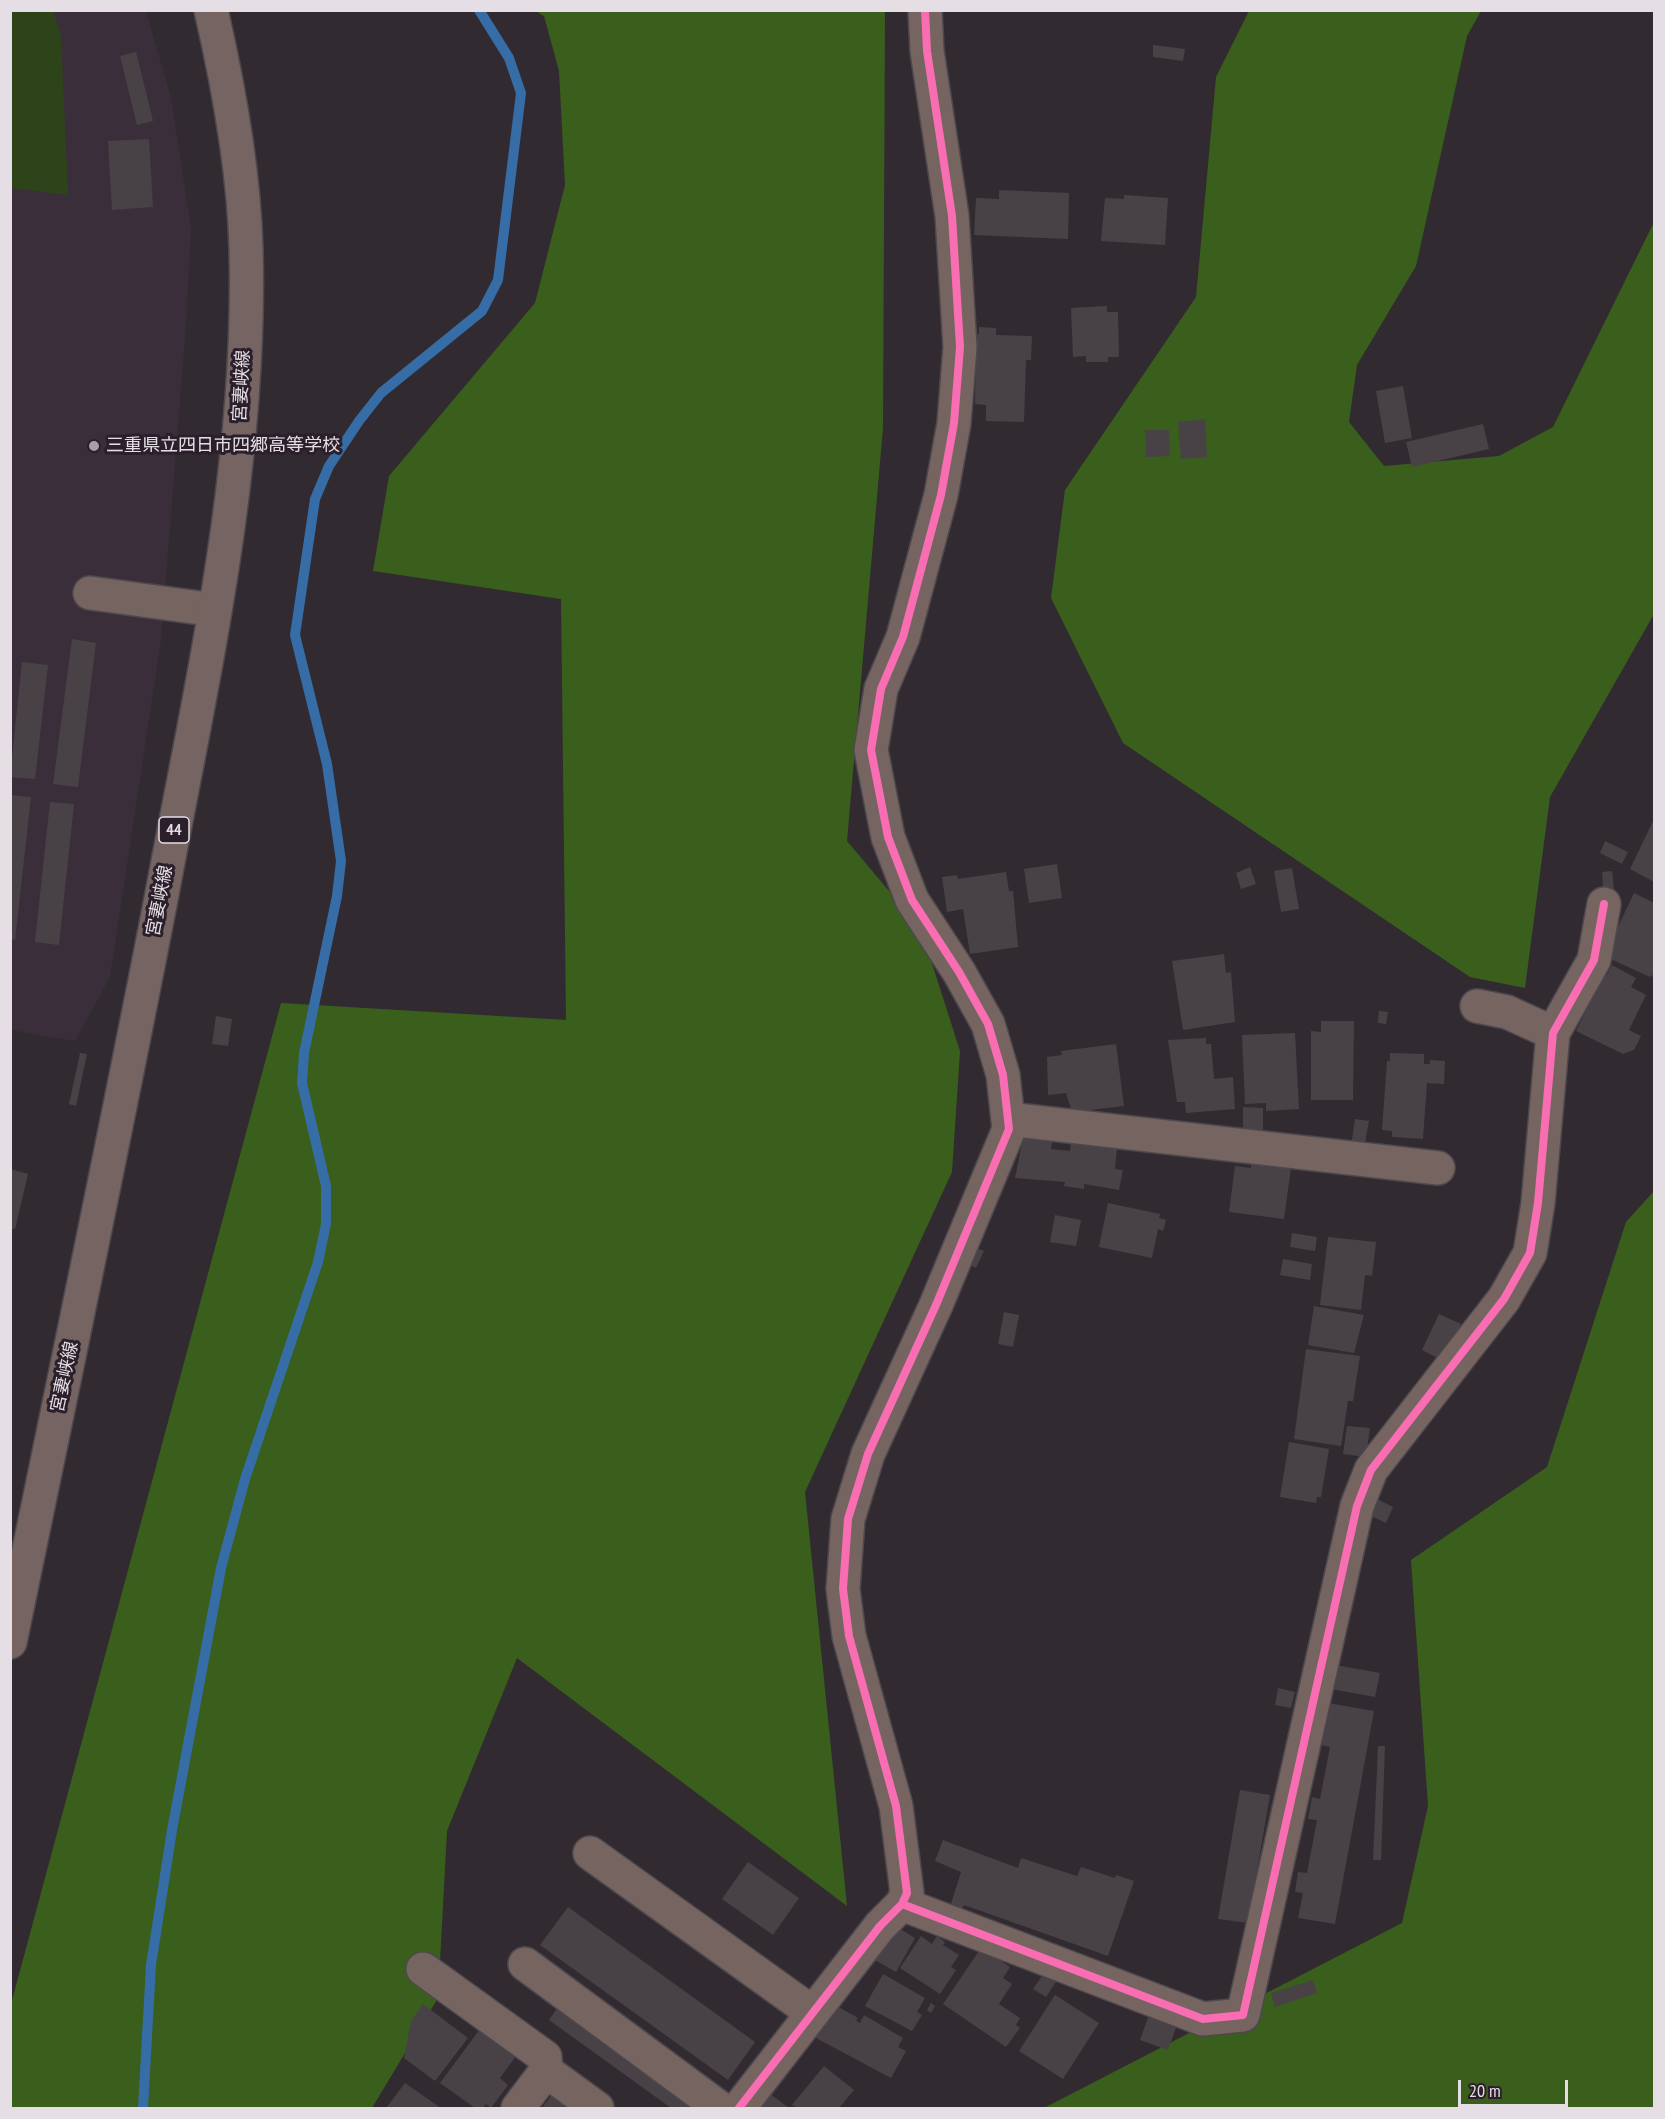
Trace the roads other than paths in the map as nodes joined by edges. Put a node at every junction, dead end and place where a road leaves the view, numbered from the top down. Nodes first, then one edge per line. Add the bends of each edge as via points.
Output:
1 (211, 10) edge
2 (925, 10) edge
3 (90, 593) dead end
4 (215, 610) junction
5 (1604, 904) dead end
6 (1477, 1006) dead end
7 (1553, 1033) junction
8 (1008, 1119) junction
9 (1438, 1168) dead end
10 (10, 1642) edge
11 (590, 1852) dead end
12 (902, 1904) junction
13 (525, 1964) dead end
14 (423, 1970) dead end
15 (813, 2013) junction
16 (546, 2071) junction
17 (518, 2109) edge
18 (597, 2109) edge
19 (720, 2109) edge
20 (740, 2109) edge

1 - 4 main road, 宮妻峡線 / 44 via 239,161 246,247 246,330 238,453
2 - 8 street via 927,51 952,216 960,347 954,423 941,495 903,637 881,689 871,750 888,837 912,900 988,1024 1004,1075
3 - 4 street
4 - 10 main road, 宮妻峡線 / 44 via 117,1127
5 - 7 street via 1594,960
6 - 7 street via 1507,1012
7 - 12 street via 1530,1253 1504,1299 1371,1470 1357,1506 1243,2016 1203,2019
8 - 9 street
8 - 12 street via 1009,1129 936,1305 868,1454 848,1519 843,1589 849,1636 896,1806 907,1893
11 - 15 street
12 - 15 street via 880,1926
13 - 19 street
14 - 16 street via 544,2057
15 - 20 street
16 - 17 street
16 - 18 street

